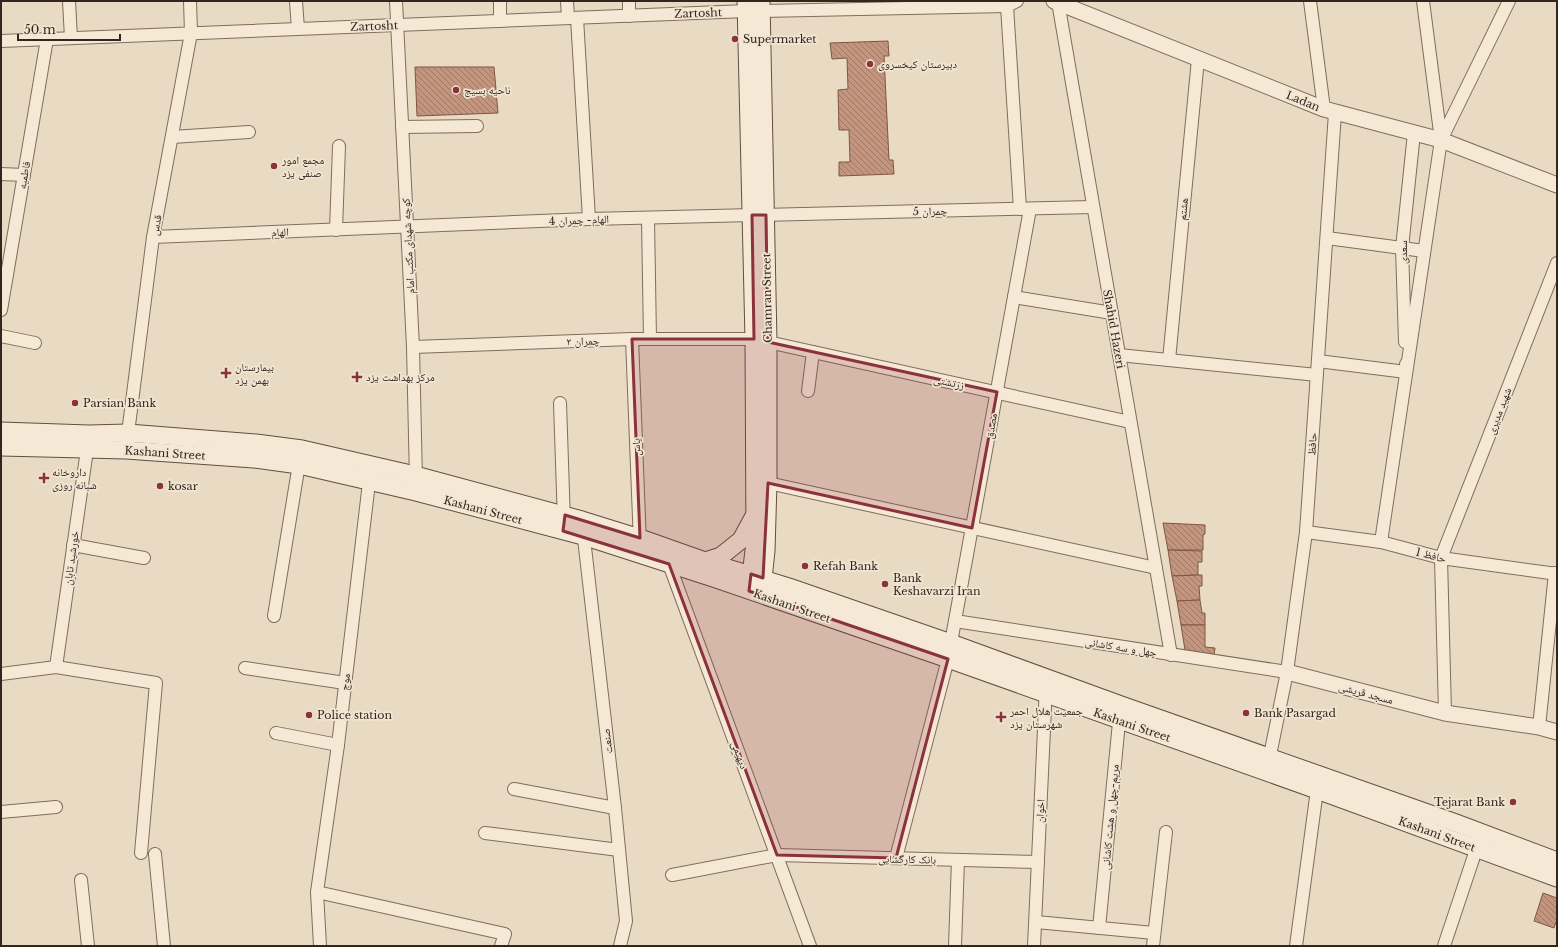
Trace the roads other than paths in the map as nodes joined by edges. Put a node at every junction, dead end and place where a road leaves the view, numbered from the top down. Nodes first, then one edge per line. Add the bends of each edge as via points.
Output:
1 (69, 1) edge
2 (190, 1) edge
3 (296, 1) edge
4 (396, 1) edge
5 (500, 1) edge
6 (567, 1) edge
7 (629, 1) edge
8 (1310, 1) edge
9 (1423, 1) edge
10 (1509, 1) edge
11 (1056, 2) edge
12 (1012, 4) edge
13 (754, 6) edge
14 (629, 16) junction
15 (573, 18) junction
16 (500, 21) junction
17 (397, 25) junction
18 (298, 29) junction
19 (191, 33) junction
20 (71, 38) junction
21 (46, 39) junction
22 (1, 41) edge
23 (1198, 59) junction
24 (1329, 111) junction
25 (477, 126) dead end
26 (402, 127) junction
27 (249, 132) dead end
28 (1414, 133) junction
29 (172, 137) junction
30 (1441, 140) junction
31 (339, 146) dead end
32 (1, 174) edge
33 (24, 175) junction
34 (1557, 185) edge
35 (1093, 207) junction
36 (1025, 209) junction
37 (759, 215) junction
38 (648, 218) junction
39 (589, 219) junction
40 (407, 227) junction
41 (336, 230) junction
42 (153, 237) junction
43 (1327, 238) junction
44 (1402, 248) junction
45 (1424, 251) junction
46 (1557, 263) edge
47 (1014, 296) junction
48 (1, 310) edge
49 (1112, 313) junction
50 (1, 336) edge
51 (632, 339) junction
52 (650, 339) junction
53 (761, 341) junction
54 (35, 343) dead end
55 (413, 347) junction
56 (813, 352) junction
57 (1119, 355) junction
58 (1169, 360) junction
59 (1318, 360) junction
60 (1406, 372) junction
61 (1317, 375) junction
62 (808, 391) dead end
63 (997, 392) junction
64 (560, 403) dead end
65 (1130, 422) junction
66 (1, 431) edge
67 (128, 433) junction
68 (88, 442) junction
69 (1, 447) edge
70 (126, 450) junction
71 (300, 457) junction
72 (370, 473) junction
73 (768, 483) junction
74 (416, 484) junction
75 (755, 514) junction
76 (564, 523) junction
77 (583, 528) junction
78 (972, 528) junction
79 (1306, 532) junction
80 (640, 538) junction
81 (1381, 542) junction
82 (73, 545) junction
83 (668, 547) junction
84 (766, 551) junction
85 (641, 555) junction
86 (144, 558) dead end
87 (1442, 558) junction
88 (705, 561) junction
89 (669, 564) junction
90 (1156, 568) junction
91 (1556, 574) edge
92 (756, 584) junction
93 (789, 587) junction
94 (274, 616) dead end
95 (955, 621) junction
96 (950, 651) junction
97 (1171, 655) junction
98 (56, 667) junction
99 (245, 668) dead end
100 (1287, 672) junction
101 (1, 674) edge
102 (1046, 677) junction
103 (345, 683) junction
104 (1045, 695) junction
105 (1120, 713) junction
106 (1445, 713) junction
107 (1539, 727) junction
108 (1557, 732) edge
109 (276, 733) dead end
110 (338, 745) junction
111 (1268, 765) junction
112 (514, 789) dead end
113 (1317, 790) junction
114 (56, 807) dead end
115 (615, 808) junction
116 (1, 812) edge
117 (1166, 832) dead end
118 (485, 833) dead end
119 (1479, 840) junction
120 (619, 850) junction
121 (141, 853) dead end
122 (155, 854) dead end
123 (777, 855) junction
124 (896, 858) junction
125 (958, 860) junction
126 (1557, 861) edge
127 (1038, 862) junction
128 (672, 875) dead end
129 (1557, 878) edge
130 (81, 880) dead end
131 (317, 892) junction
132 (1036, 922) junction
133 (1099, 928) junction
134 (1154, 933) junction
135 (88, 946) edge
136 (164, 946) edge
137 (320, 946) edge
138 (501, 946) edge
139 (620, 946) edge
140 (810, 946) edge
141 (955, 946) edge
142 (1034, 946) edge
143 (1153, 946) edge
144 (1296, 946) edge
145 (1444, 946) edge

1 - 20 street
2 - 19 street, قدس
3 - 18 street
4 - 17 street, کوچه شهدای مکتب امام
5 - 16 street
6 - 15 street
7 - 14 street
8 - 24 street, حافظ
9 - 30 street
10 - 30 street
11 - 23 street, Ladan
11 - 35 street, Shahid Hazeri
12 - 13 street, Zartosht
12 - 36 street, مصدق
13 - 14 street, Zartosht
13 - 37 main road, Chamran Street
14 - 15 street, Zartosht
15 - 16 street, Zartosht
15 - 39 street
16 - 17 street, Zartosht
17 - 18 street, Zartosht
17 - 26 street, کوچه شهدای مکتب امام
18 - 19 street, Zartosht
19 - 20 street, Zartosht
19 - 29 street, قدس
20 - 21 street, Zartosht
21 - 22 street, Zartosht
21 - 33 street, فاطمیه
23 - 24 street, Ladan
23 - 58 street, هشتم
24 - 28 street, Ladan
24 - 43 street, حافظ
25 - 26 street
26 - 40 street, کوچه شهدای مکتب امام
27 - 29 street
28 - 30 street, Ladan
28 - 44 street, سعدی
29 - 42 street, قدس
30 - 34 street, Ladan
30 - 45 street, سعدی
31 - 41 street
32 - 33 street
33 - 48 street, فاطمیه
35 - 36 street, چمران 5
35 - 49 street, Shahid Hazeri
36 - 37 street, چمران 5
36 - 47 street, مصدق
37 - 38 street, الهام- چمران 4
37 - 53 main road, Chamran Street
38 - 39 street, الهام- چمران 4
38 - 52 street
39 - 40 street, الهام- چمران 4
40 - 41 street, الهام
40 - 55 street, کوچه شهدای مکتب امام
41 - 42 street, الهام
42 - 67 street, قدس
43 - 44 street
43 - 59 street, حافظ
44 - 45 street
44 - 60 street, سعدی
45 - 60 street, سعدی
46 - 87 street, شهید مدیری
47 - 49 street
47 - 63 street, مصدق
49 - 57 street, Shahid Hazeri
50 - 54 street
51 - 52 street, چمران ۲
51 - 55 street, چمران ۲
51 - 80 street, یاس
52 - 53 street, چمران ۲
53 - 56 street, زرتشتی
53 - 73 main road, Chamran Street
53 - 75 main road, Chamran Street
55 - 74 street, کوچه شهدای مکتب امام
56 - 62 street
56 - 63 street, زرتشتی
57 - 58 street
57 - 65 street, Shahid Hazeri
58 - 61 street
59 - 60 street
59 - 61 street, حافظ
60 - 81 street, سعدی
61 - 79 street, حافظ
63 - 65 street, زرتشتی
63 - 78 street, مصدق
64 - 76 street
65 - 90 street, Shahid Hazeri
66 - 68 main road, Kashani Street
67 - 68 main road, Kashani Street
67 - 70 street, قدس
67 - 71 main road, Kashani Street via 256,443
68 - 69 main road, Kashani Street
68 - 70 main road, Kashani Street
68 - 82 street, خورشید تابان
70 - 71 main road, Kashani Street via 254,459
71 - 72 main road, Kashani Street
71 - 94 street
72 - 74 main road, Kashani Street
72 - 103 street, موج
73 - 78 street
73 - 84 main road, Chamran Street
74 - 76 main road, Kashani Street
75 - 88 main road via 741,540 721,556
75 - 92 main road, Chamran Street
76 - 77 main road, Kashani Street
77 - 80 main road, Kashani Street
77 - 85 main road, Kashani Street
77 - 115 street, صنعت
78 - 90 street
78 - 95 street, مصدق
79 - 81 street, حافظ 1
79 - 100 street, حافظ
80 - 83 main road, Kashani Street
80 - 85 street, یاس
81 - 87 street, حافظ 1
82 - 86 street
82 - 98 street, خورشید تابان
83 - 88 main road, Kashani Street
83 - 89 street, دیهیمی
84 - 92 main road, Chamran Street
84 - 93 main road via 774,568
85 - 89 main road, Kashani Street
87 - 91 street, حافظ 1
87 - 106 street
88 - 92 main road, Kashani Street
89 - 92 main road, Kashani Street
89 - 123 street, دیهیمی
90 - 97 street, Shahid Hazeri
91 - 107 street
92 - 93 main road, Kashani Street
92 - 96 main road, Kashani Street
93 - 96 main road, Kashani Street
95 - 96 street, مصدق
95 - 97 street, چهل و سه کاشانی
96 - 102 main road, Kashani Street
96 - 104 main road, Kashani Street
96 - 124 street, مصدق
97 - 100 street, چهل و سه کاشانی
98 - 101 street
98 - 121 street via 156,683
99 - 103 street
100 - 106 street, مسجد قریشی
100 - 111 street, حافظ
102 - 104 street, اخوان
102 - 105 main road, Kashani Street
103 - 110 street, موج
104 - 105 main road, Kashani Street
104 - 127 street, اخوان
105 - 111 main road, Kashani Street
105 - 133 street, مریم-چهل و هشت کاشانی
106 - 107 street, مسجد قریشی
107 - 108 street, مسجد قریشی
109 - 110 street
110 - 131 street, موج
111 - 113 main road, Kashani Street
111 - 119 main road, Kashani Street
112 - 115 street
113 - 119 main road, Kashani Street
113 - 144 street
114 - 116 street
115 - 120 street, صنعت
117 - 134 street
118 - 120 street
119 - 126 main road, Kashani Street
119 - 129 main road, Kashani Street via 1521,866
119 - 145 street
120 - 139 street, صنعت via 626,921
122 - 136 street
123 - 124 street, بانک کارگشایی
123 - 128 street, بانک کارگشایی
123 - 140 street, دیهیمی
124 - 125 street, بانک کارگشایی
125 - 127 street, بانک کارگشایی
125 - 141 street
127 - 132 street, اخوان
130 - 135 street
131 - 137 street, موج
131 - 138 street via 505,934
132 - 133 street
132 - 142 street, اخوان
133 - 134 street
134 - 143 street

